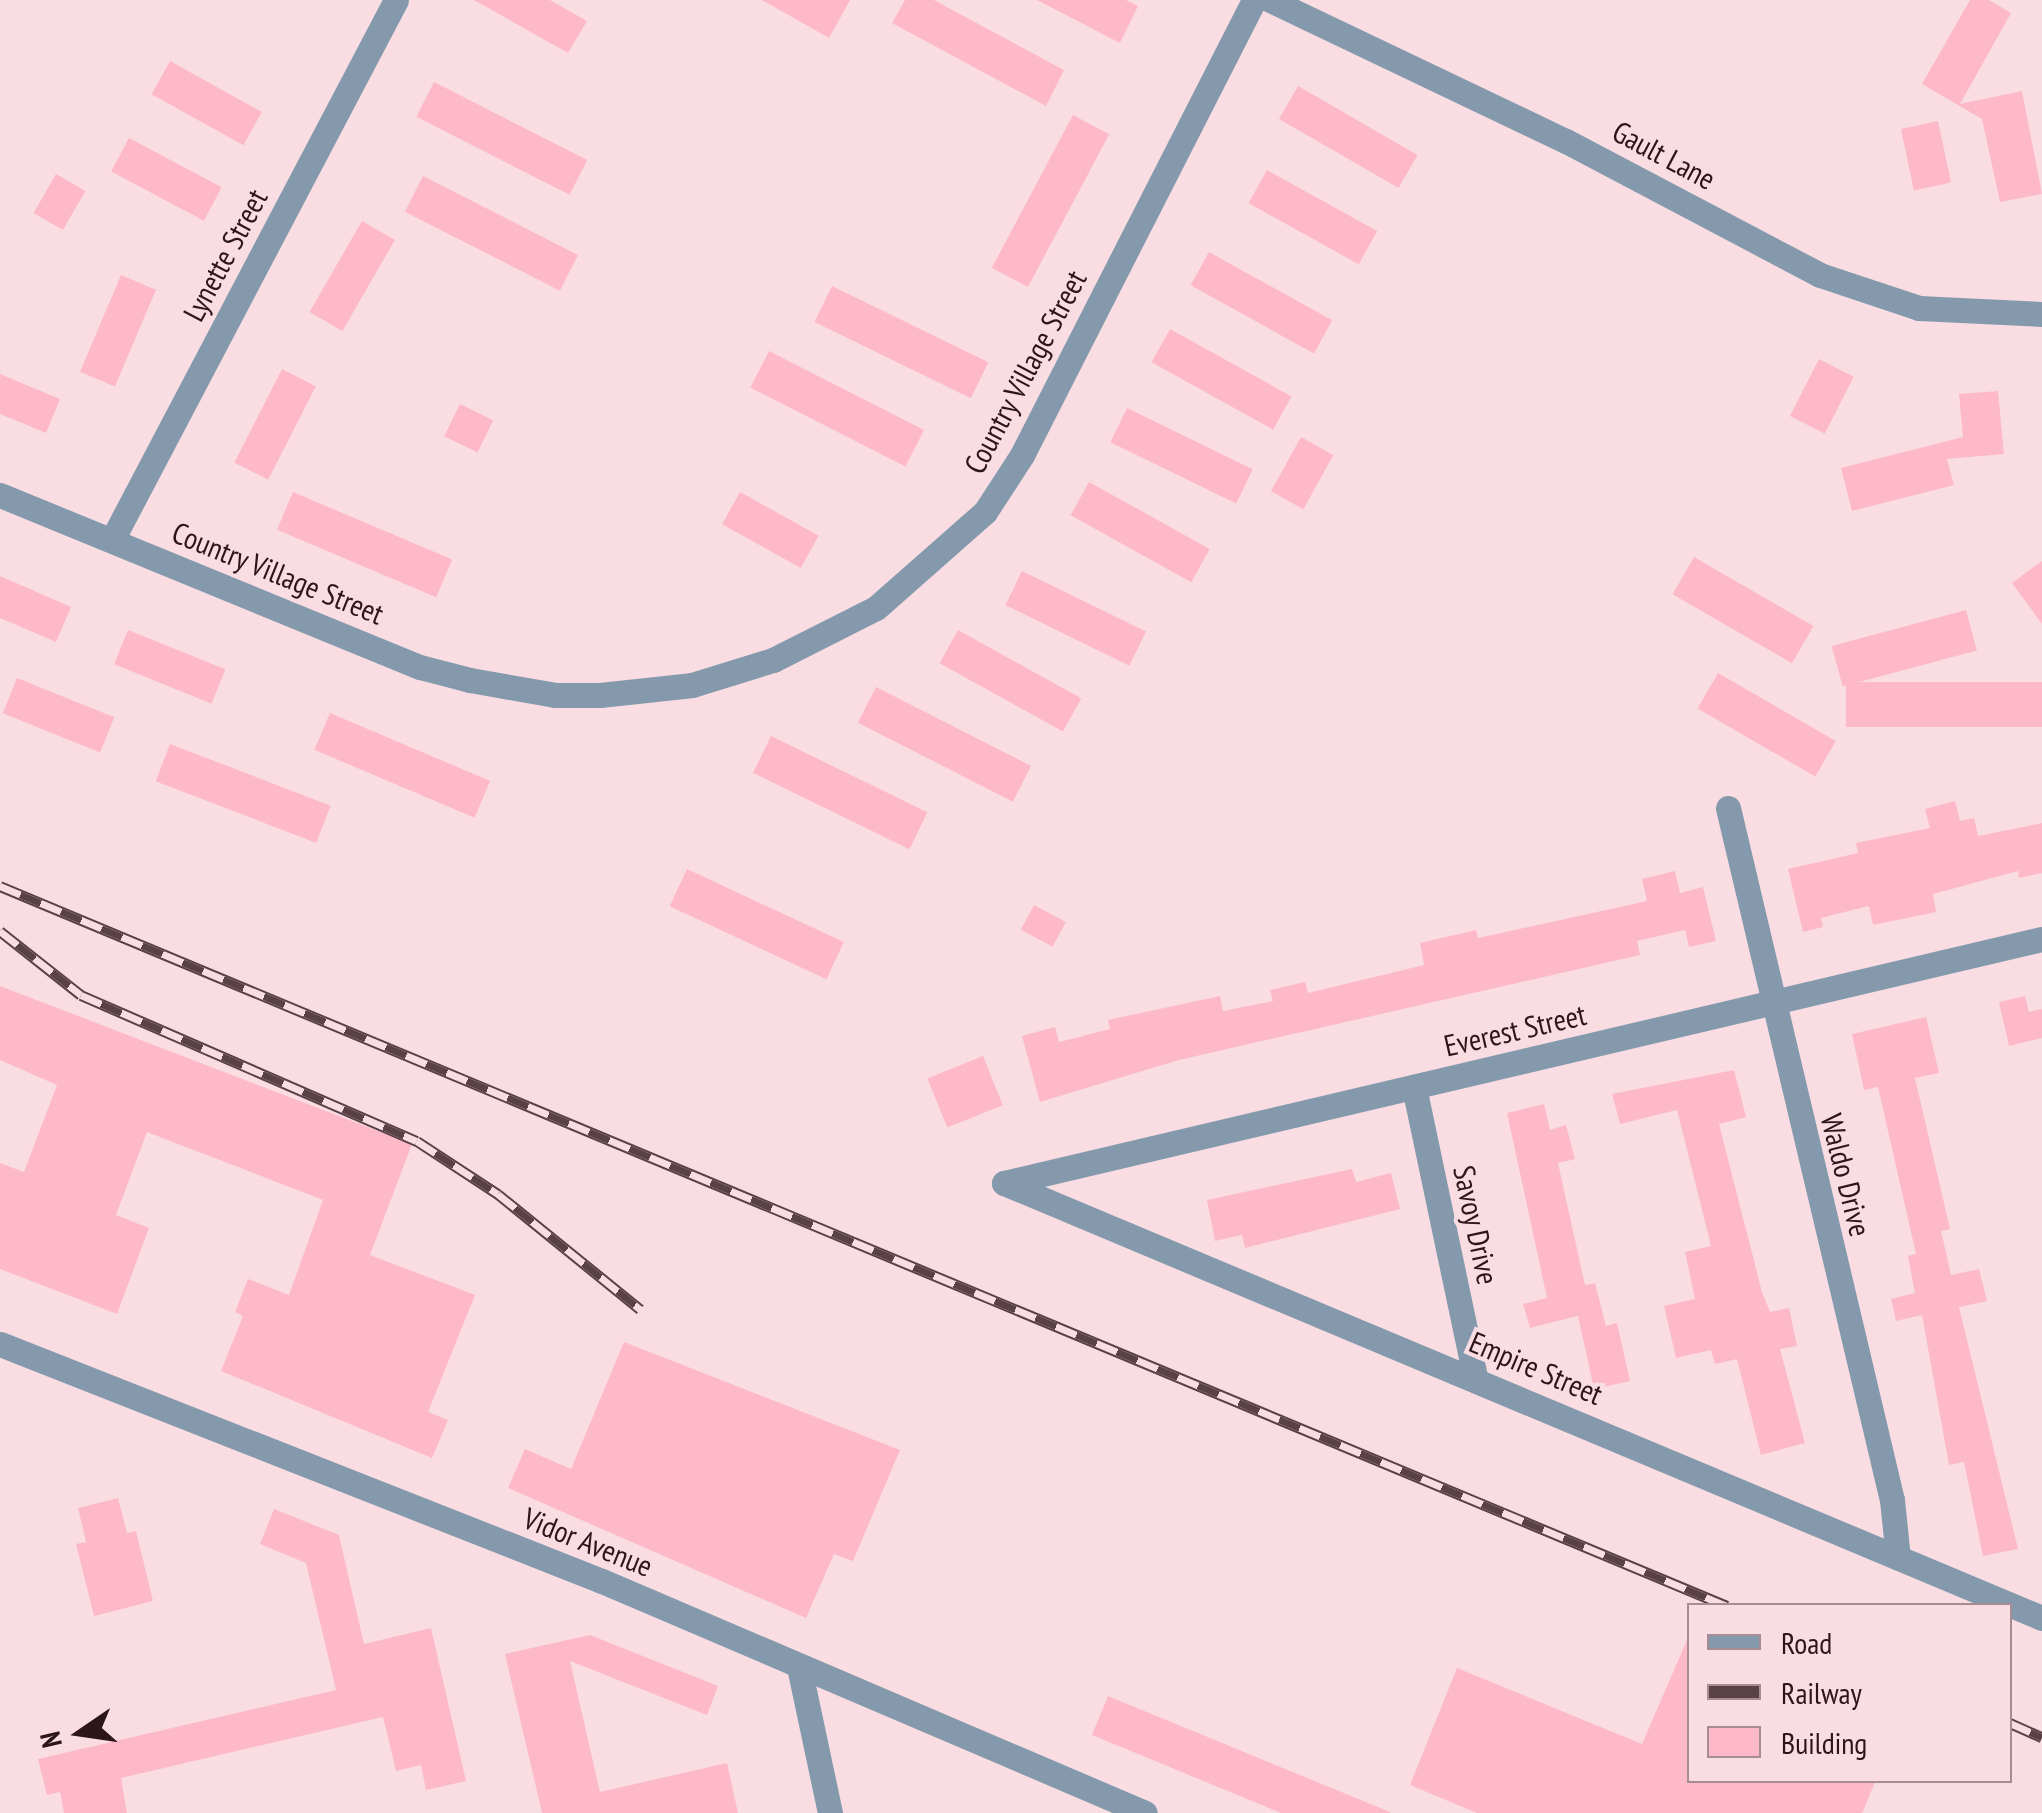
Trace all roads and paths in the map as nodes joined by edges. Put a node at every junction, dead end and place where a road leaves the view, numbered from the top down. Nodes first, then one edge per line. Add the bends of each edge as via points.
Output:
1 (396, 0) edge
2 (1254, 0) edge
3 (1270, 0) edge
4 (2042, 314) edge
5 (0, 495) edge
6 (112, 540) junction
7 (1728, 808) dead end
8 (2042, 939) edge
9 (1772, 1003) junction
10 (1414, 1087) junction
11 (1004, 1183) joint
12 (0, 1344) edge
13 (1475, 1377) junction
14 (1898, 1558) junction
15 (2006, 1603) edge
16 (2012, 1606) edge
17 (2042, 1618) edge
18 (799, 1667) junction
19 (830, 1813) edge
20 (1146, 1813) edge

1 - 6 street, Lynette Street
2 - 6 street, Country Village Street via 1022,455 985,512 902,588 820,640 692,685 554,694 420,667
3 - 4 street, Gault Lane via 1566,141 1820,275 1919,308
5 - 6 street, Country Village Street
7 - 9 street, Waldo Drive
8 - 9 street, Everest Street
9 - 10 street, Everest Street
9 - 14 street, Waldo Drive via 1892,1500
10 - 11 street, Everest Street
10 - 13 street, Savoy Drive
11 - 13 street, Empire Street
12 - 18 street, Vidor Avenue via 602,1581
13 - 14 street, Empire Street
14 - 15 street, Empire Street
16 - 17 street, Empire Street
18 - 19 street
18 - 20 street, Vidor Avenue

